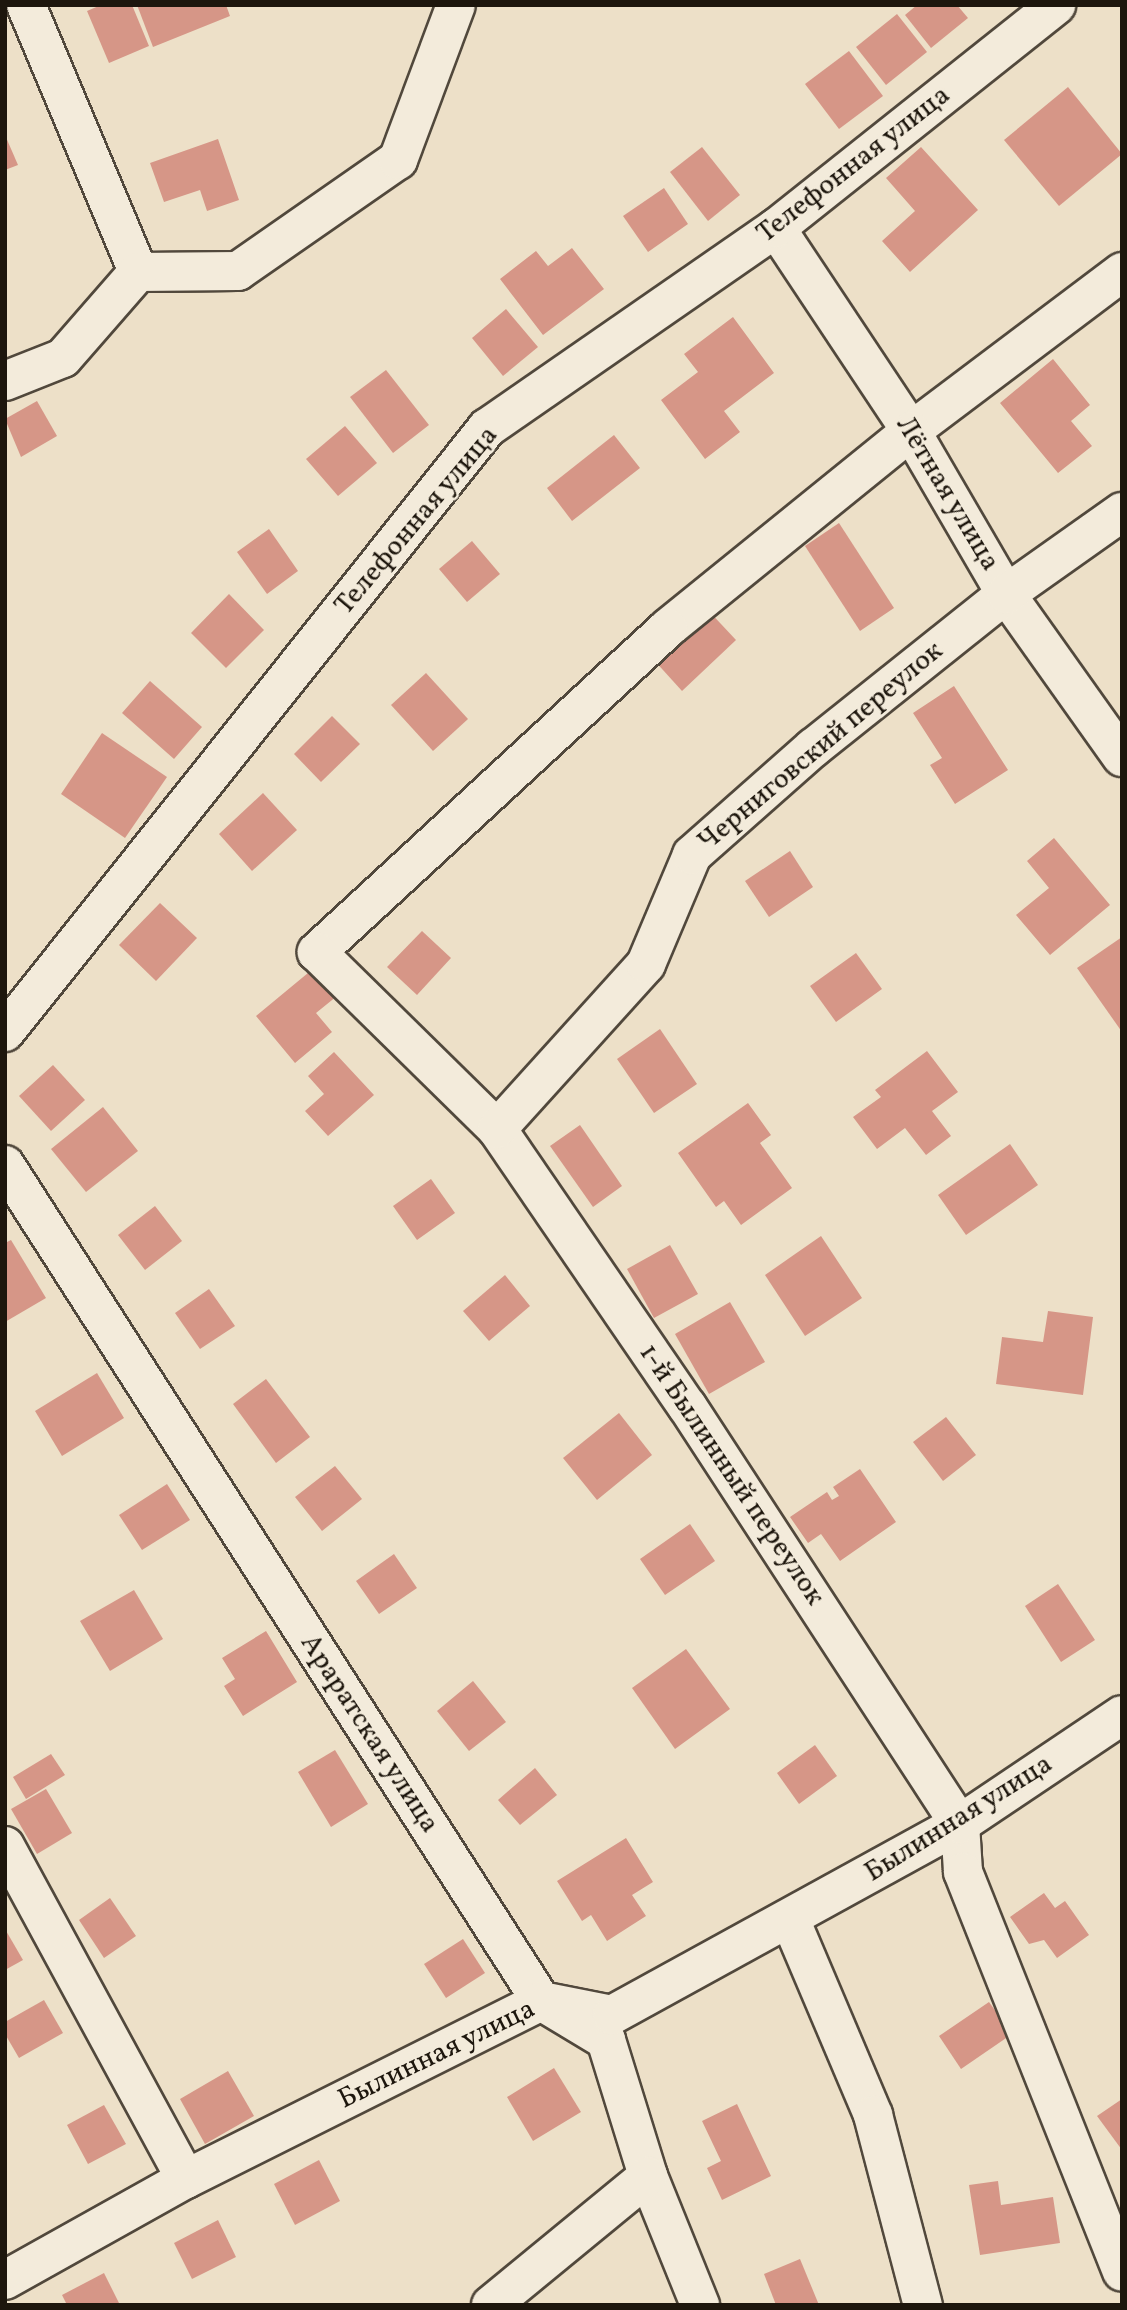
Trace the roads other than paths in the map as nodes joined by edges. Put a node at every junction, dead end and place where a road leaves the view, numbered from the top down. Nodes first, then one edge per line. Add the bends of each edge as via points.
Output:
1 (26, 5) edge
2 (456, 5) edge
3 (1056, 5) edge
4 (776, 228) junction
5 (138, 272) junction
6 (1122, 272) edge
7 (5, 380) edge
8 (911, 431) junction
9 (1122, 512) edge
10 (1006, 594) junction
11 (1122, 757) edge
12 (5, 1032) edge
13 (497, 1129) junction
14 (5, 1166) edge
15 (1122, 1715) edge
16 (960, 1824) junction
17 (5, 1846) edge
18 (789, 1919) junction
19 (541, 2001) junction
20 (648, 2176) junction
21 (186, 2179) junction
22 (1122, 2270) edge
23 (5, 2280) edge
24 (491, 2305) edge
25 (700, 2305) edge
26 (923, 2305) edge

1 - 5 street
2 - 5 street via 398,160 237,271
3 - 4 street, Телефонная улица
4 - 8 street, Лётная улица
4 - 12 street, Телефонная улица via 488,428
5 - 7 street via 63,358
6 - 8 street
8 - 10 street, Лётная улица
8 - 13 street, 1-й Былинный переулок via 668,628 317,952
9 - 10 street, Черниговский переулок
10 - 11 street, Лётная улица
10 - 13 street, Черниговский переулок via 813,748 692,855 646,964
13 - 16 street, 1-й Былинный переулок via 695,1417
14 - 19 street, Араратская улица
15 - 16 street, Былинная улица
16 - 18 street, Былинная улица
16 - 22 street via 963,1872
17 - 21 street
18 - 19 street, Былинная улица via 612,2015
18 - 26 street via 873,2115
19 - 20 street, Араратская улица via 606,2040
19 - 21 street, Былинная улица
20 - 24 street
20 - 25 street, Араратская улица
21 - 23 street, Былинная улица

